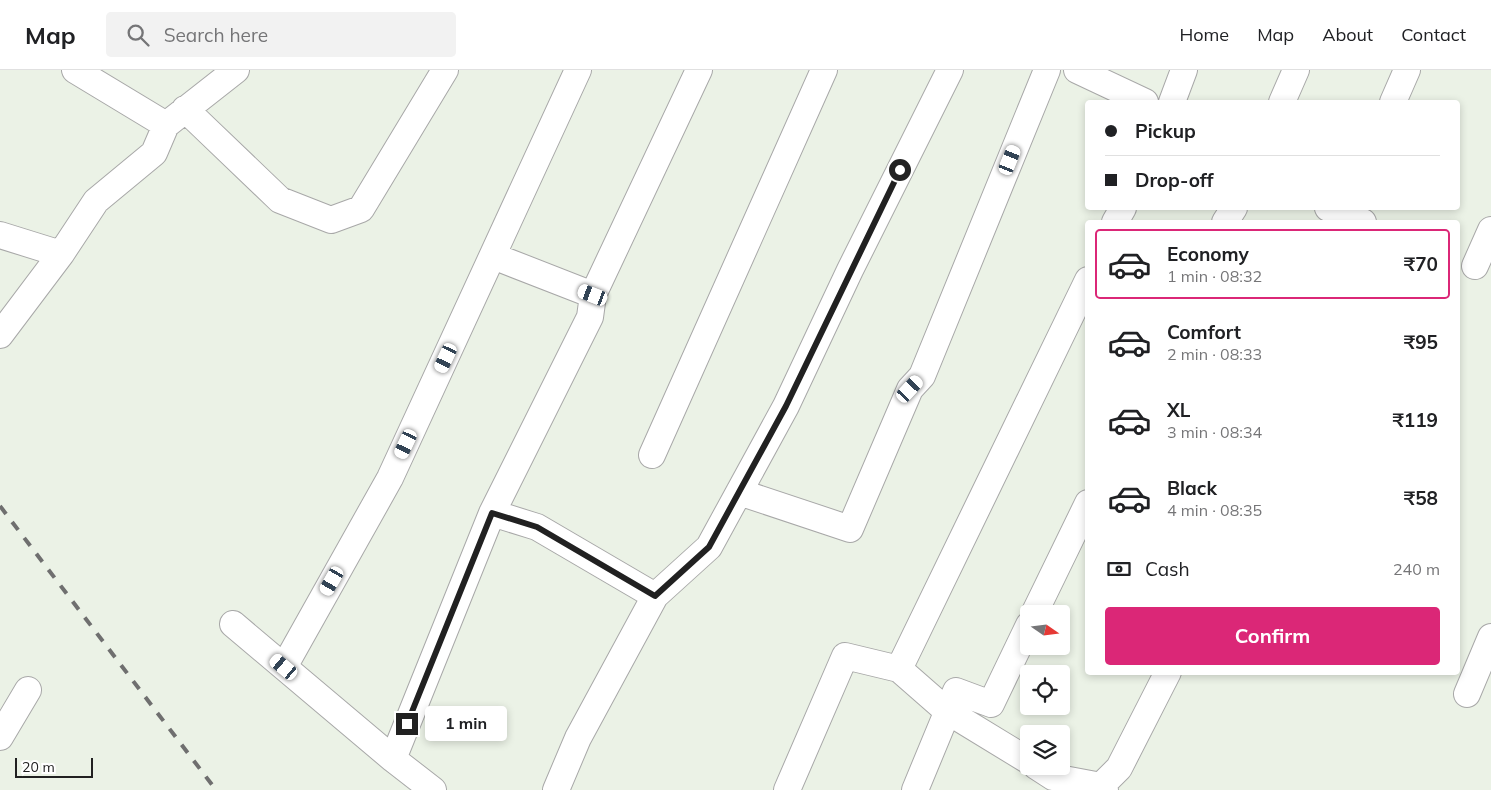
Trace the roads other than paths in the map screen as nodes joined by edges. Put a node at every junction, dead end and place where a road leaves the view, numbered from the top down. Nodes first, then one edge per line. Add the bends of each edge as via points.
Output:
1 (75, 70) edge
2 (236, 70) edge
3 (445, 70) edge
4 (578, 70) edge
5 (699, 70) edge
6 (824, 70) edge
7 (950, 70) edge
8 (1047, 70) edge
9 (1078, 70) edge
10 (1184, 70) edge
11 (1296, 70) edge
12 (1407, 70) edge
13 (1141, 100) edge
14 (1173, 100) edge
15 (1283, 100) edge
16 (1393, 100) edge
17 (176, 117) junction
18 (1491, 230) edge
19 (0, 235) edge
20 (61, 254) junction
21 (493, 256) junction
22 (1475, 267) edge
23 (1085, 286) edge
24 (593, 295) junction
25 (0, 335) edge
26 (652, 456) dead end
27 (739, 492) junction
28 (1085, 509) edge
29 (492, 513) junction
30 (655, 596) junction
31 (1038, 605) edge
32 (233, 624) dead end
33 (1491, 637) edge
34 (1020, 644) edge
35 (284, 667) junction
36 (899, 669) junction
37 (1166, 675) edge
38 (28, 690) dead end
39 (1467, 694) dead end
40 (947, 711) junction
41 (0, 737) edge
42 (1020, 756) edge
43 (393, 759) junction
44 (1046, 778) edge
45 (1103, 788) edge
46 (433, 790) edge
47 (556, 790) edge
48 (787, 790) edge
49 (915, 790) edge

1 - 17 street
2 - 17 street
3 - 17 street via 361,209 331,220 280,200
4 - 21 street
5 - 24 street
6 - 26 street
7 - 27 street via 786,406
8 - 27 street via 922,376 910,389 850,529
9 - 13 street
10 - 14 street
11 - 15 street
12 - 16 street
17 - 20 street via 154,153 96,201
18 - 22 street
19 - 20 street
20 - 25 street
21 - 24 street
21 - 35 street via 390,478
23 - 36 street
24 - 29 street via 590,317
27 - 30 street via 709,547
28 - 31 street
29 - 30 street via 537,527
29 - 43 street
30 - 47 street via 578,738
32 - 35 street
33 - 39 street
34 - 40 street via 991,704 956,691
35 - 43 street
36 - 40 street
36 - 48 street via 845,656
37 - 45 street via 1119,768
38 - 41 street
40 - 42 street
40 - 49 street
43 - 46 street
44 - 45 street

